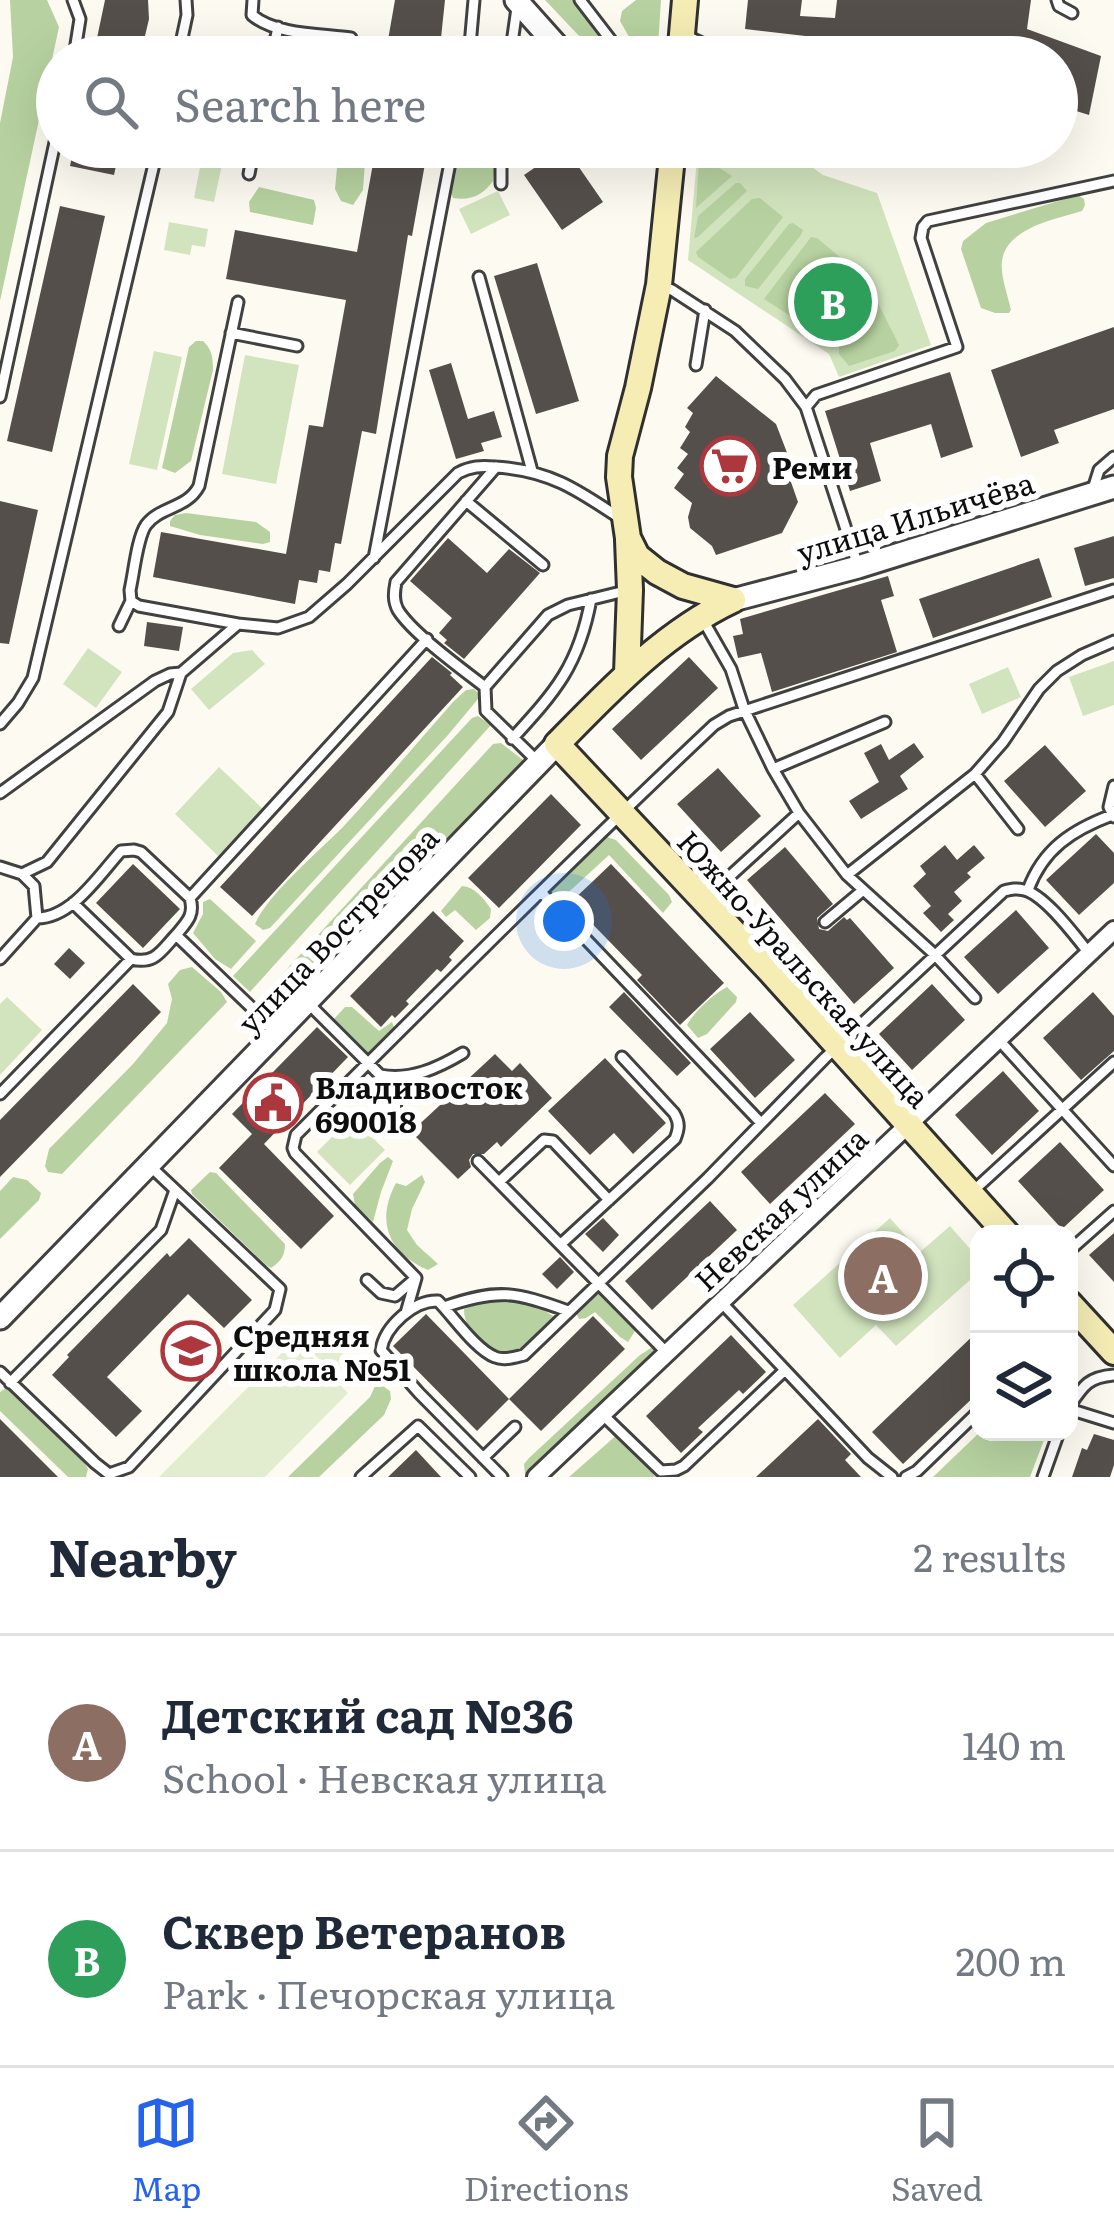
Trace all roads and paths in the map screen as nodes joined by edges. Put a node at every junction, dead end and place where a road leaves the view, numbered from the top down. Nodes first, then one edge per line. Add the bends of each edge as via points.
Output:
1 (73, 0) edge
2 (186, 0) edge
3 (253, 0) edge
4 (474, 0) edge
5 (580, 0) edge
6 (686, 0) edge
7 (1057, 0) edge
8 (517, 1) edge
9 (1072, 13) dead end
10 (278, 27) junction
11 (77, 36) edge
12 (182, 36) edge
13 (276, 36) edge
14 (338, 36) edge
15 (471, 36) edge
16 (513, 36) edge
17 (548, 36) edge
18 (608, 36) edge
19 (682, 36) edge
20 (49, 168) edge
21 (153, 168) edge
22 (250, 168) edge
23 (449, 168) edge
24 (501, 168) edge
25 (671, 168) edge
26 (249, 174) dead end
27 (1114, 182) edge
28 (501, 184) dead end
29 (479, 277) dead end
30 (659, 285) junction
31 (238, 302) dead end
32 (705, 310) junction
33 (231, 333) junction
34 (297, 346) dead end
35 (695, 365) dead end
36 (0, 398) edge
37 (806, 407) junction
38 (1114, 457) edge
39 (496, 467) junction
40 (532, 471) junction
41 (1103, 491) edge
42 (466, 501) junction
43 (627, 530) junction
44 (374, 558) junction
45 (543, 565) dead end
46 (858, 567) junction
47 (630, 590) junction
48 (1114, 590) edge
49 (591, 599) junction
50 (733, 600) junction
51 (131, 601) junction
52 (701, 616) junction
53 (238, 624) junction
54 (119, 626) dead end
55 (427, 639) junction
56 (1114, 641) edge
57 (182, 673) junction
58 (627, 673) junction
59 (484, 688) junction
60 (744, 709) junction
61 (885, 722) dead end
62 (0, 724) edge
63 (512, 739) junction
64 (548, 754) junction
65 (773, 769) junction
66 (975, 774) junction
67 (1114, 786) edge
68 (0, 793) edge
69 (622, 812) junction
70 (799, 813) junction
71 (1113, 816) edge
72 (1018, 829) dead end
73 (0, 867) edge
74 (22, 874) junction
75 (847, 875) junction
76 (862, 890) junction
77 (1028, 890) junction
78 (541, 892) junction
79 (190, 898) junction
80 (704, 900) junction
81 (73, 903) junction
82 (37, 918) junction
83 (825, 922) dead end
84 (1114, 930) edge
85 (176, 935) junction
86 (1089, 953) junction
87 (934, 954) junction
88 (0, 959) edge
89 (131, 959) junction
90 (975, 998) dead end
91 (307, 1002) junction
92 (278, 1033) junction
93 (998, 1040) junction
94 (838, 1047) junction
95 (463, 1053) dead end
96 (622, 1057) dead end
97 (1114, 1062) edge
98 (366, 1064) junction
99 (380, 1075) junction
100 (0, 1094) edge
101 (1062, 1109) junction
102 (760, 1122) junction
103 (907, 1124) junction
104 (384, 1130) dead end
105 (478, 1161) dead end
106 (150, 1166) junction
107 (1114, 1166) edge
108 (499, 1182) junction
109 (175, 1190) junction
110 (970, 1193) junction
111 (609, 1200) junction
112 (1114, 1211) edge
113 (999, 1225) edge
114 (1078, 1243) edge
115 (561, 1244) junction
116 (416, 1278) junction
117 (367, 1280) dead end
118 (600, 1283) junction
119 (721, 1302) junction
120 (444, 1307) junction
121 (568, 1311) junction
122 (406, 1315) junction
123 (0, 1318) edge
124 (1078, 1318) edge
125 (1114, 1352) edge
126 (667, 1353) junction
127 (785, 1370) junction
128 (0, 1372) edge
129 (1114, 1375) edge
130 (10, 1383) junction
131 (1078, 1393) edge
132 (1078, 1411) edge
133 (602, 1414) junction
134 (970, 1420) edge
135 (1114, 1423) edge
136 (515, 1427) dead end
137 (1056, 1441) edge
138 (483, 1458) junction
139 (95, 1462) junction
140 (546, 1474) edge
141 (665, 1474) edge
142 (96, 1477) edge
143 (362, 1477) edge
144 (470, 1477) edge
145 (502, 1477) edge
146 (892, 1477) edge
147 (906, 1477) edge
148 (1043, 1477) edge

1 - 11 lane
2 - 12 lane
3 - 10 lane via 252,15
4 - 15 lane
5 - 18 lane
6 - 19 main road
7 - 9 lane
8 - 16 lane
8 - 17 street
10 - 13 lane
10 - 14 lane
20 - 36 lane
21 - 62 lane via 33,678
22 - 26 lane
23 - 44 lane
24 - 28 lane
25 - 30 main road
27 - 37 lane via 928,221 921,238 957,347 816,395
29 - 40 lane
30 - 32 lane
30 - 43 main road via 620,456
31 - 33 lane
32 - 35 lane
32 - 37 lane via 764,357
33 - 34 lane
33 - 51 lane via 199,486 143,528
37 - 46 lane
38 - 41 lane via 1099,470
39 - 40 lane
39 - 42 lane
39 - 44 lane via 458,473
40 - 43 lane via 566,483
41 - 46 street, улица Ильичёва
42 - 45 lane
42 - 55 lane via 394,589 398,610
43 - 47 main road
43 - 50 main road via 637,556 657,572
44 - 53 lane via 309,617 278,628
46 - 50 street, улица Ильичёва
47 - 49 lane
47 - 58 main road
48 - 60 lane
49 - 59 lane via 548,615
49 - 63 lane via 571,668
50 - 52 main road, улица Вострецова
51 - 53 lane
51 - 54 lane
52 - 58 main road, улица Вострецова
52 - 60 lane
53 - 57 lane
55 - 59 lane
55 - 79 lane
56 - 66 lane via 1057,671
57 - 68 lane via 154,681
57 - 74 lane via 168,712 47,862
58 - 64 main road, улица Вострецова
59 - 63 lane via 485,711
60 - 65 lane
60 - 69 lane via 714,724
61 - 65 lane
63 - 64 lane
64 - 69 main road, Южно-Уральская улица
64 - 91 street, улица Вострецова
65 - 70 lane
66 - 72 lane
66 - 75 lane
67 - 71 lane
69 - 78 lane
69 - 80 main road, Южно-Уральская улица
70 - 75 lane
70 - 80 lane
71 - 77 lane via 1056,845
73 - 74 lane
74 - 82 lane via 34,886
75 - 76 lane
76 - 83 lane
76 - 87 lane
77 - 86 lane
77 - 87 lane via 1004,891
78 - 98 lane
78 - 102 lane
79 - 81 lane via 134,850 121,851
79 - 85 lane via 190,919
80 - 94 main road, Южно-Уральская улица
81 - 82 lane
81 - 89 lane
82 - 88 lane
84 - 86 street, Невская улица
85 - 89 lane via 154,958
85 - 92 lane
86 - 93 street, Невская улица
87 - 90 lane
87 - 94 lane
89 - 100 lane
91 - 92 street, улица Вострецова
91 - 98 lane
92 - 106 street, улица Вострецова
93 - 101 lane
93 - 103 street, Невская улица
94 - 102 lane
94 - 103 main road, Южно-Уральская улица
95 - 99 lane via 426,1071
96 - 111 lane via 679,1121 675,1139
97 - 101 lane
98 - 99 lane
98 - 116 lane via 296,1135 293,1148
99 - 104 lane via 397,1107
101 - 107 lane
101 - 110 lane
102 - 118 lane
103 - 110 main road, Южно-Уральская улица
103 - 119 street, Невская улица
105 - 108 lane
106 - 109 lane
106 - 123 street, улица Вострецова
108 - 111 lane via 536,1146 553,1141
108 - 115 lane
109 - 130 lane via 161,1231
109 - 139 lane via 280,1288 275,1310 129,1467 109,1474
110 - 113 main road, Южно-Уральская улица
111 - 115 lane
112 - 114 lane
115 - 118 lane
116 - 117 lane via 395,1296
116 - 122 lane
118 - 121 lane
118 - 126 lane
119 - 126 street, Невская улица
119 - 127 lane
120 - 121 lane via 510,1293
120 - 121 lane via 480,1346 508,1359 524,1355
120 - 122 lane via 426,1301
122 - 138 lane via 381,1350
124 - 125 main road
126 - 133 street, Невская улица
127 - 141 lane via 684,1466
127 - 146 lane
128 - 130 lane
129 - 131 lane
130 - 139 lane
132 - 135 lane
133 - 140 street, Невская улица
133 - 141 lane
134 - 147 lane
136 - 138 lane
137 - 148 lane
138 - 145 lane
139 - 142 lane
143 - 144 lane via 418,1426

